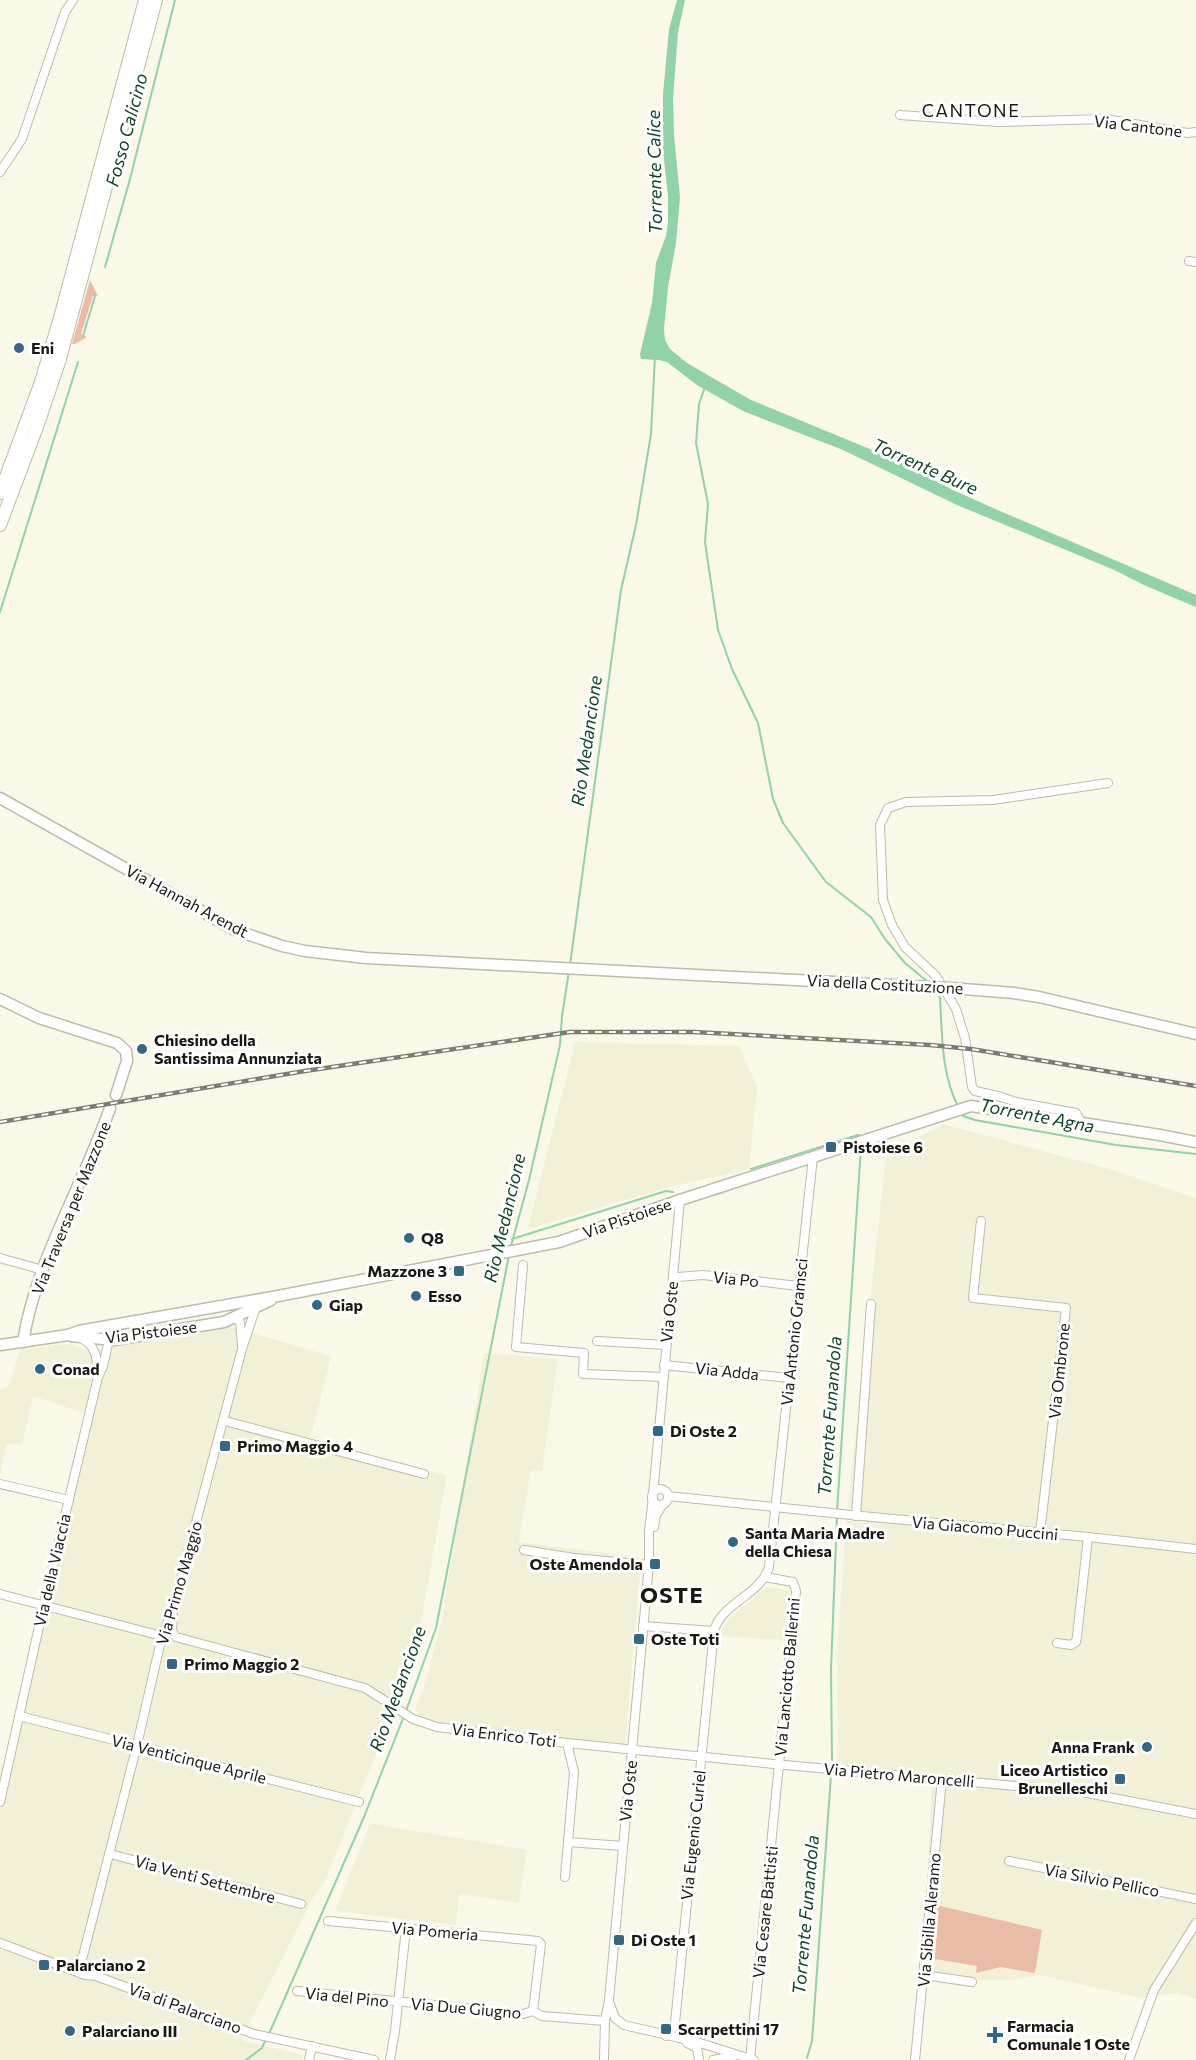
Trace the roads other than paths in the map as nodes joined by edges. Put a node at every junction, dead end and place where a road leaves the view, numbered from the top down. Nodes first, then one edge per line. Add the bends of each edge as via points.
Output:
1 (73, 0) edge
2 (145, 0) edge
3 (156, 0) edge
4 (900, 115) dead end
5 (1196, 132) edge
6 (0, 172) edge
7 (0, 493) edge
8 (0, 525) edge
9 (1108, 783) dead end
10 (0, 798) edge
11 (574, 969) joint
12 (0, 999) edge
13 (1196, 1034) edge
14 (116, 1095) dead end
15 (110, 1108) dead end
16 (1082, 1124) junction
17 (1196, 1142) edge
18 (813, 1157) junction
19 (680, 1200) junction
20 (981, 1221) dead end
21 (0, 1258) edge
22 (523, 1265) dead end
23 (43, 1270) junction
24 (673, 1276) junction
25 (798, 1286) junction
26 (278, 1296) junction
27 (871, 1304) dead end
28 (224, 1306) junction
29 (256, 1307) junction
30 (233, 1317) junction
31 (119, 1325) junction
32 (68, 1335) junction
33 (109, 1340) junction
34 (597, 1341) dead end
35 (23, 1342) junction
36 (0, 1345) edge
37 (666, 1345) junction
38 (242, 1349) junction
39 (664, 1365) junction
40 (98, 1377) junction
41 (663, 1377) junction
42 (789, 1377) junction
43 (225, 1420) junction
44 (424, 1474) dead end
45 (0, 1484) edge
46 (668, 1496) junction
47 (653, 1497) junction
48 (69, 1500) junction
49 (663, 1504) junction
50 (776, 1507) junction
51 (853, 1515) junction
52 (1040, 1533) junction
53 (1088, 1537) junction
54 (650, 1542) junction
55 (1196, 1549) edge
56 (524, 1550) dead end
57 (649, 1565) junction
58 (765, 1577) junction
59 (0, 1594) edge
60 (44, 1604) junction
61 (173, 1609) junction
62 (643, 1626) junction
63 (714, 1631) junction
64 (162, 1635) junction
65 (1057, 1643) dead end
66 (19, 1716) junction
67 (567, 1743) junction
68 (137, 1745) junction
69 (632, 1749) junction
70 (701, 1757) junction
71 (779, 1765) junction
72 (942, 1779) junction
73 (0, 1802) edge
74 (359, 1802) dead end
75 (1196, 1814) edge
76 (568, 1842) junction
77 (623, 1846) junction
78 (110, 1854) junction
79 (1009, 1861) dead end
80 (565, 1877) dead end
81 (1196, 1899) edge
82 (301, 1904) dead end
83 (328, 1921) dead end
84 (1196, 1923) edge
85 (406, 1928) junction
86 (0, 1943) edge
87 (83, 1956) junction
88 (64, 1966) junction
89 (924, 1974) junction
90 (96, 1976) junction
91 (972, 1982) dead end
92 (297, 1991) dead end
93 (609, 2000) junction
94 (398, 2002) junction
95 (533, 2011) junction
96 (605, 2021) junction
97 (624, 2025) junction
98 (666, 2036) junction
99 (606, 2039) junction
100 (678, 2039) junction
101 (312, 2046) junction
102 (738, 2056) junction
103 (752, 2059) edge
104 (309, 2060) edge
105 (374, 2060) edge
106 (390, 2060) edge
107 (604, 2060) edge
108 (699, 2060) edge
109 (713, 2060) edge
110 (915, 2060) edge
111 (1129, 2060) edge

1 - 6 street via 65,12 22,139
2 - 7 main road via 52,345
3 - 8 main road via 60,359
4 - 5 street, Via Cantone via 998,122 1106,119
9 - 16 street via 993,800 906,802 888,808 880,825 883,900 905,947 936,976 956,1009 972,1087 1016,1102 1076,1113
10 - 11 street, Via Hannah Arendt via 205,914 260,939 331,955
11 - 13 street, Via della Costituzione, bridge via 1014,993
12 - 14 street via 39,1018 117,1043 126,1051 127,1061
15 - 23 street, Via Traversa per Mazzone
16 - 17 street
16 - 18 street, Via Pistoiese via 967,1107
18 - 19 street, Via Pistoiese
18 - 25 street, Via Antonio Gramsci
19 - 24 street, Via Oste
19 - 26 street, Via Pistoiese via 559,1242
20 - 52 street, Via Ombrone via 973,1298 1066,1308
21 - 23 street
22 - 41 street via 516,1347 584,1353 583,1374
23 - 35 street, Via Traversa per Mazzone
24 - 25 street, Via Po via 703,1275
24 - 37 street, Via Oste
25 - 42 street, Via Antonio Gramsci
26 - 28 street, Via Pistoiese
26 - 29 street, Via Pistoiese
27 - 51 street
28 - 30 street
28 - 31 street, Via Pistoiese
29 - 30 street, Via Pistoiese
29 - 38 street, Via Primo Maggio
30 - 33 street, Via Pistoiese via 224,1322
30 - 38 street, Via Primo Maggio via 241,1326
31 - 32 street, Via Pistoiese
31 - 33 street via 110,1331
32 - 33 street, Via Pistoiese
32 - 35 street, Via Pistoiese
32 - 40 street via 85,1340 93,1348
33 - 40 street, Via della Viaccia
34 - 37 street
35 - 36 street, Via Pistoiese
37 - 39 street, Via Oste
38 - 43 street, Via Primo Maggio
39 - 41 street, Via Oste
39 - 42 street, Via Adda
40 - 48 street, Via della Viaccia
41 - 47 street, Via Oste
42 - 50 street, Via Antonio Gramsci
43 - 44 street
43 - 61 street, Via Primo Maggio
45 - 48 street
46 - 47 street via 661,1490
46 - 49 street
46 - 50 street, Via Giacomo Puccini
47 - 49 street via 657,1504
47 - 54 street, Via Oste
48 - 60 street, Via della Viaccia
49 - 54 street, Via Oste via 656,1515
50 - 51 street, Via Giacomo Puccini
50 - 58 street, Via Antonio Gramsci
51 - 52 street, Via Giacomo Puccini
52 - 53 street, Via Giacomo Puccini
53 - 55 street, Via Giacomo Puccini
53 - 65 street via 1076,1642
54 - 57 street, Via Oste
56 - 57 street
57 - 62 street, Via Oste
58 - 63 street via 719,1618
58 - 71 street, Via Lanciotto Ballerini via 793,1582 796,1591
59 - 60 street
60 - 64 street
60 - 66 street, Via della Viaccia
61 - 64 street, Via Primo Maggio
61 - 67 street, Via Enrico Toti via 172,1631 176,1637 365,1688 413,1719 437,1727
62 - 63 street
62 - 69 street, Via Oste
63 - 70 street, Via Eugenio Curiel
64 - 68 street, Via Primo Maggio
66 - 68 street, Via Venticinque Aprile
66 - 73 street, Via della Viaccia
67 - 69 street, Via Enrico Toti
67 - 76 street via 574,1772
68 - 74 street, Via Venticinque Aprile
68 - 78 street, Via Primo Maggio
69 - 70 street, Via Enrico Toti
69 - 77 street, Via Oste
70 - 71 street, Via Pietro Maroncelli
70 - 98 street, Via Eugenio Curiel via 675,2023
71 - 72 street, Via Pietro Maroncelli
71 - 103 street, Via Cesare Battisti
72 - 75 street, Via Pietro Maroncelli via 1082,1792
72 - 89 street, Via Sibilla Aleramo
76 - 77 street
76 - 80 street
77 - 93 street, Via Oste
78 - 82 street, Via Venti Settembre
78 - 87 street, Via Primo Maggio
79 - 81 street, Via Silvio Pellico
83 - 85 street, Via Pomeria
84 - 111 street via 1154,1990
85 - 94 street
85 - 95 street, Via Pomeria via 536,1940 541,1944
86 - 88 street, Via di Palarciano
87 - 88 street via 77,1964
87 - 90 street via 86,1967
88 - 90 street, Via di Palarciano
89 - 91 street
89 - 110 street, Via Sibilla Aleramo
90 - 101 street, Via di Palarciano via 254,2034
92 - 94 street, Via del Pino
93 - 96 street, Via Oste
93 - 97 street via 613,2016
94 - 95 street, Via Due Giugno via 523,2014
94 - 106 street
95 - 96 street, Via Due Giugno via 542,2016
96 - 99 street, Via Oste
97 - 98 street
97 - 99 street via 610,2030
98 - 100 street
99 - 107 street, Via Oste
100 - 102 street
100 - 108 street via 694,2045
101 - 104 street
101 - 105 street, Via di Palarciano
102 - 103 street
102 - 109 street

